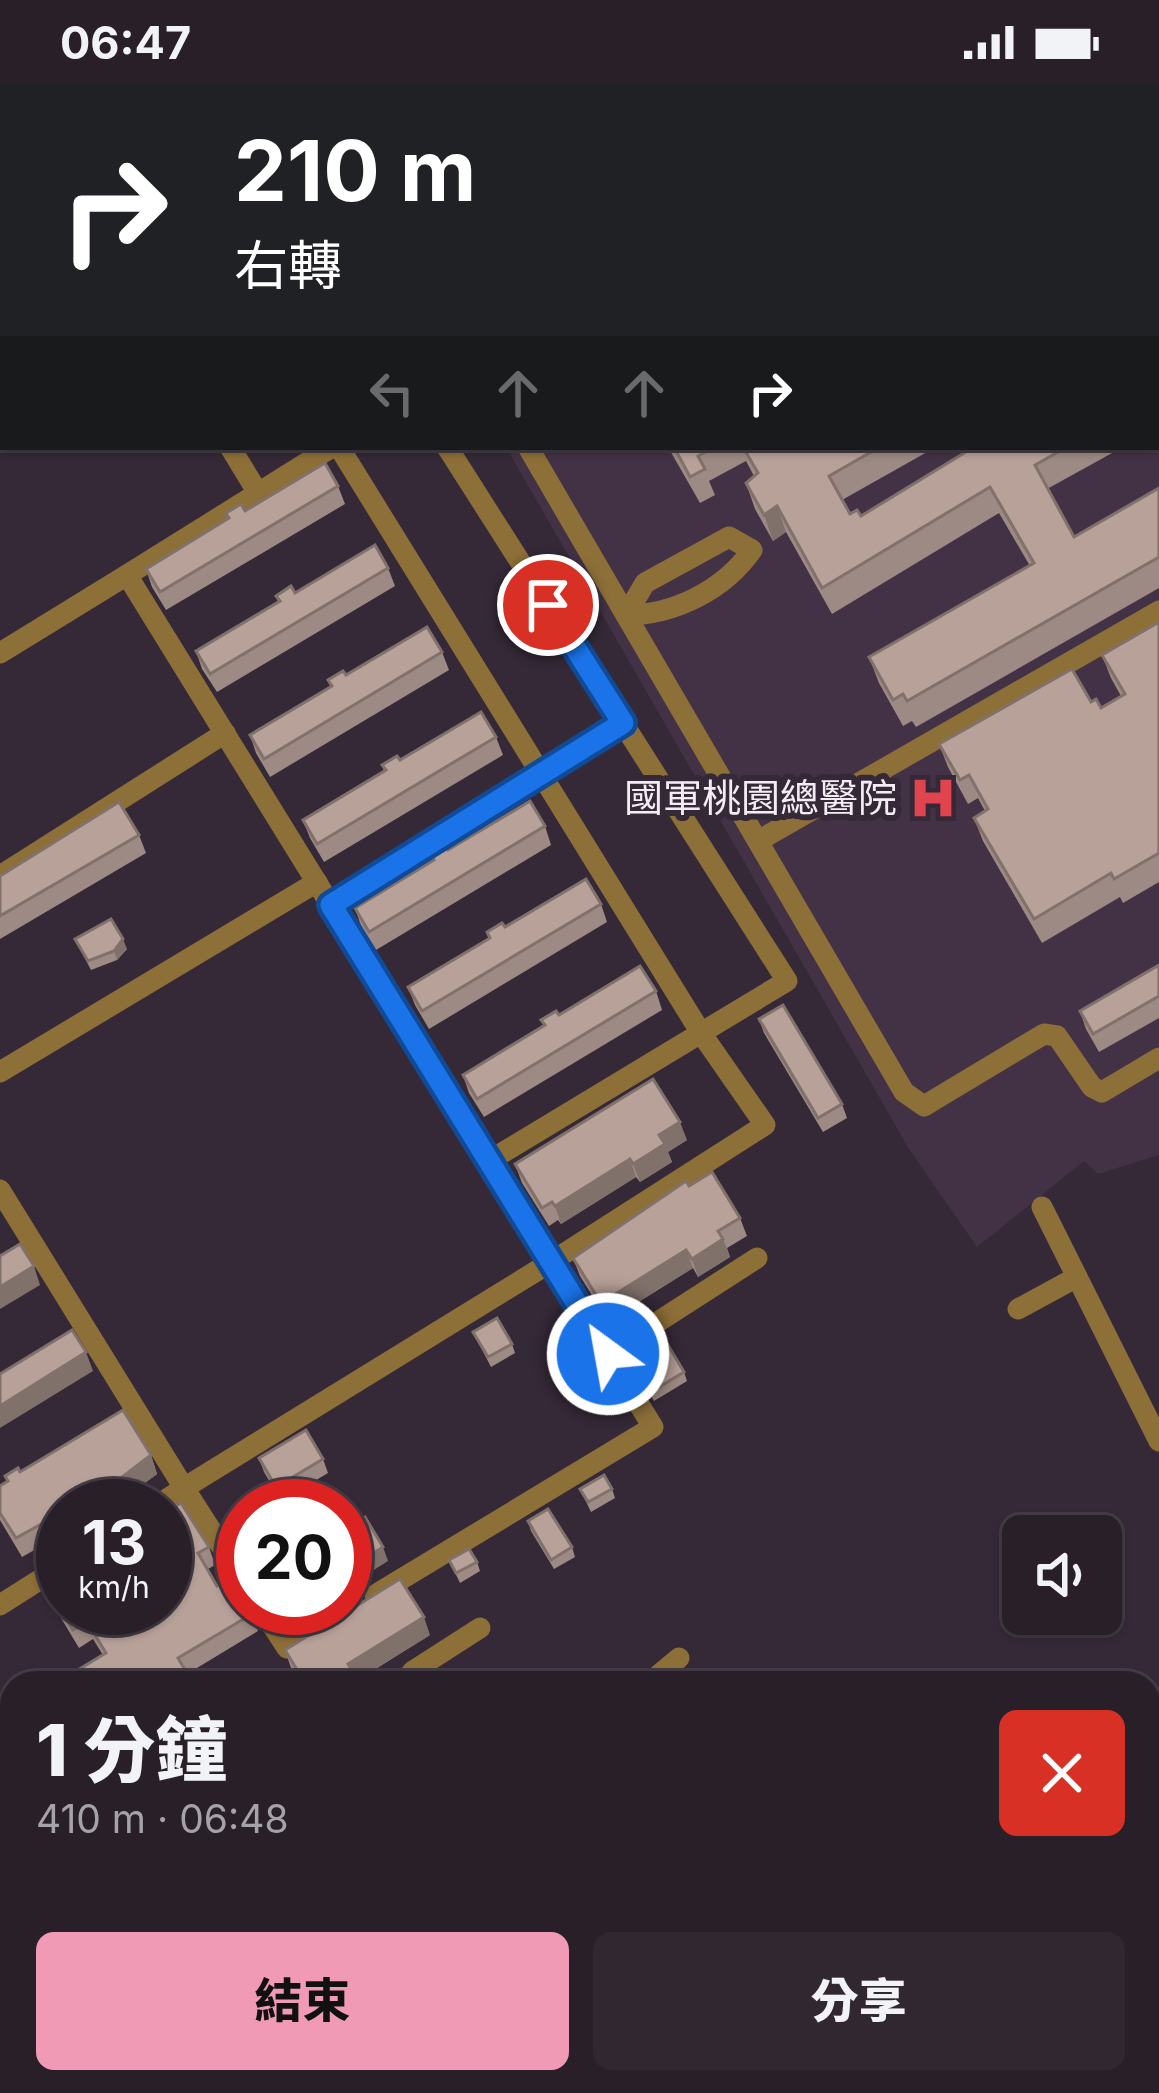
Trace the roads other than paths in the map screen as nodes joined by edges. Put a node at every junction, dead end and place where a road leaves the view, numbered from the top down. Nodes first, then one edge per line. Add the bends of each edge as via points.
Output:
1 (232, 450) edge
2 (331, 450) edge
3 (338, 450) edge
4 (449, 450) edge
5 (530, 450) edge
6 (257, 494) junction
7 (127, 575) junction
8 (1159, 610) edge
9 (626, 615) junction
10 (0, 653) edge
11 (623, 723) junction
12 (225, 733) junction
13 (541, 772) junction
14 (758, 841) junction
15 (0, 876) edge
16 (317, 882) junction
17 (331, 905) junction
18 (701, 1033) junction
19 (1159, 1058) edge
20 (0, 1072) edge
21 (489, 1161) junction
22 (0, 1190) edge
23 (1042, 1207) dead end
24 (757, 1258) dead end
25 (551, 1262) junction
26 (1077, 1276) junction
27 (1018, 1309) dead end
28 (608, 1354) junction
29 (1159, 1441) edge
30 (178, 1479) edge
31 (192, 1483) edge
32 (192, 1500) edge
33 (216, 1538) edge
34 (36, 1582) edge
35 (372, 1597) edge
36 (0, 1604) edge
37 (480, 1628) dead end
38 (279, 1635) edge
39 (309, 1635) edge
40 (679, 1658) dead end
41 (413, 1671) edge
42 (664, 1671) edge

1 - 6 street
2 - 6 street
3 - 13 street
4 - 11 street
5 - 9 street
6 - 7 street
7 - 10 street
7 - 12 street
8 - 14 street
9 - 9 street via 663,615 736,573 752,550 729,537 645,583
9 - 14 street
11 - 13 street
11 - 18 street via 787,981
12 - 15 street
12 - 16 street
13 - 17 street
13 - 18 street
14 - 19 street via 904,1091 924,1106 1044,1034 1057,1036 1102,1092
16 - 17 street
16 - 20 street
17 - 21 street
18 - 21 street
18 - 25 street via 765,1125
21 - 25 street
22 - 30 street
23 - 26 street
24 - 28 street
25 - 28 street
25 - 31 street
26 - 27 street
26 - 29 street
28 - 35 street via 653,1427
32 - 33 street
34 - 36 street
37 - 41 street
38 - 39 street via 287,1648
40 - 42 street

